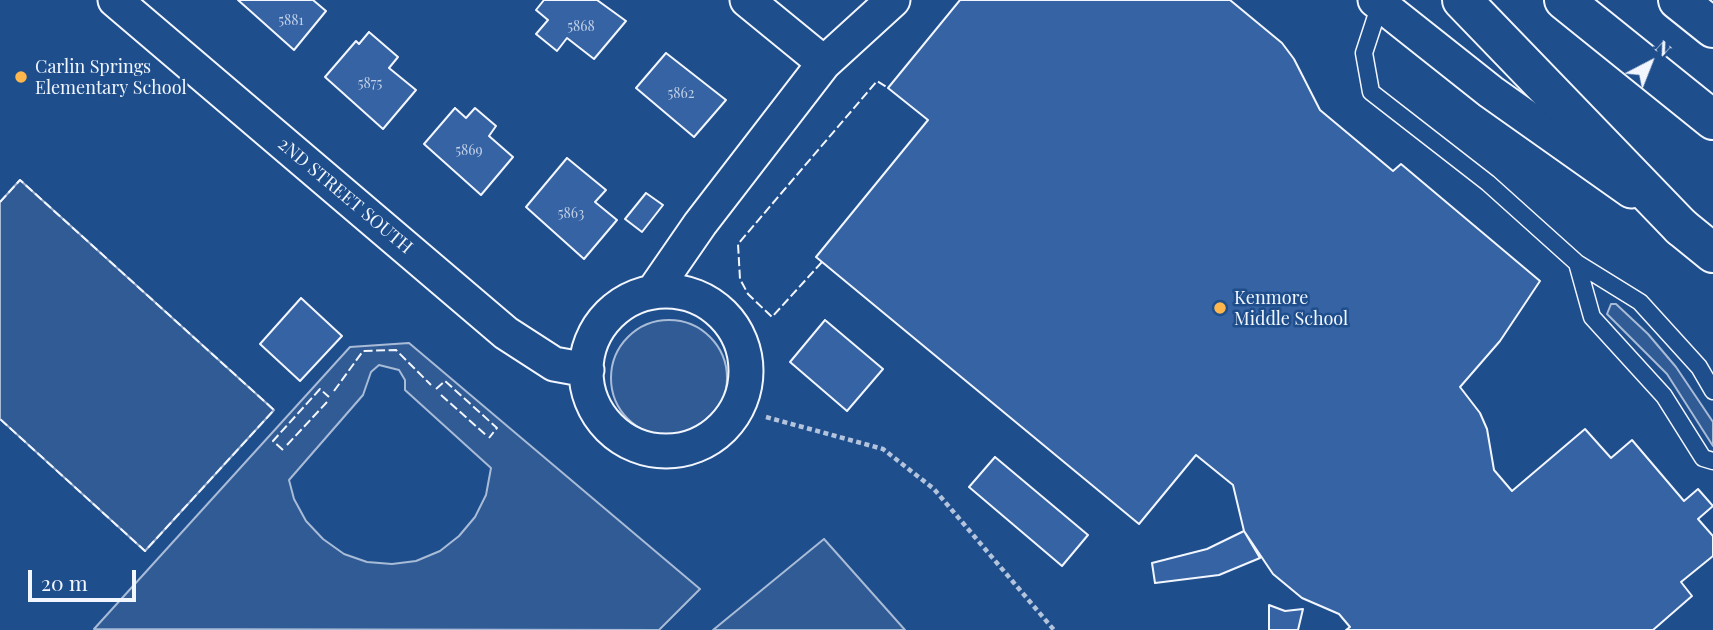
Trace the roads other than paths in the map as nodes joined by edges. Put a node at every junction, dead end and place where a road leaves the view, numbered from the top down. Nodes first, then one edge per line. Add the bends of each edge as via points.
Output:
1 (115, 0) edge
2 (747, 0) edge
3 (893, 0) edge
4 (1462, 0) edge
5 (1564, 0) edge
6 (1678, 0) edge
7 (1377, 2) edge
8 (1713, 29) edge
9 (824, 63) junction
10 (1713, 120) edge
11 (1681, 227) junction
12 (1713, 253) edge
13 (1577, 263) junction
14 (653, 292) junction
15 (587, 370) junction
16 (1713, 391) edge
17 (1713, 461) edge

1 - 15 street, 2ND STREET SOUTH via 506,333 554,364
2 - 9 street
3 - 9 street
4 - 11 main road
5 - 10 main road
6 - 8 main road
7 - 11 street via 1491,92
7 - 13 lane via 1364,53 1371,92 1488,183
9 - 14 street via 699,224
11 - 12 main road
13 - 16 lane via 1640,302 1699,367
13 - 17 lane via 1592,317 1664,396 1703,458
14 - 15 street via 614,310 596,332
14 - 15 street via 683,293 712,306 732,325 744,353 746,380 738,407 722,430 706,442 680,451 636,446 608,426 592,402

